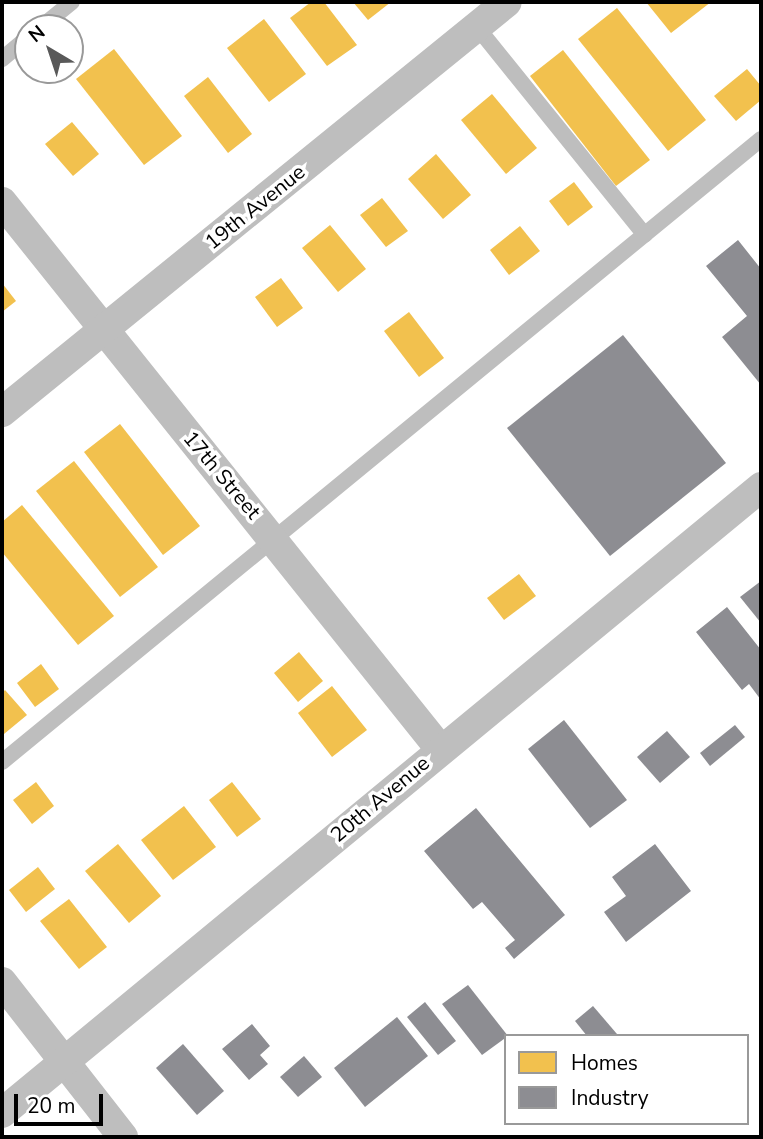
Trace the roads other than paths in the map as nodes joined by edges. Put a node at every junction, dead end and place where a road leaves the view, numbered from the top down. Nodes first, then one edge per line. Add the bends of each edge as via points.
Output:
1 (72, 2) edge
2 (508, 2) edge
3 (57, 14) edge
4 (477, 27) junction
5 (761, 139) edge
6 (2, 202) edge
7 (645, 235) junction
8 (102, 330) junction
9 (2, 412) edge
10 (761, 487) edge
11 (274, 539) junction
12 (440, 748) junction
13 (2, 762) edge
14 (2, 982) edge
15 (65, 1062) junction
16 (2, 1114) edge
17 (123, 1137) edge

1 - 3 lane
2 - 4 street, 19th Avenue
4 - 7 lane
4 - 8 street, 19th Avenue
5 - 7 lane
6 - 8 street, 17th Street
7 - 11 lane
8 - 9 street, 19th Avenue
8 - 11 street, 17th Street
10 - 12 street, 20th Avenue
11 - 12 street, 17th Street
11 - 13 lane
12 - 15 street, 20th Avenue
14 - 15 street
15 - 16 street, 20th Avenue
15 - 17 street

